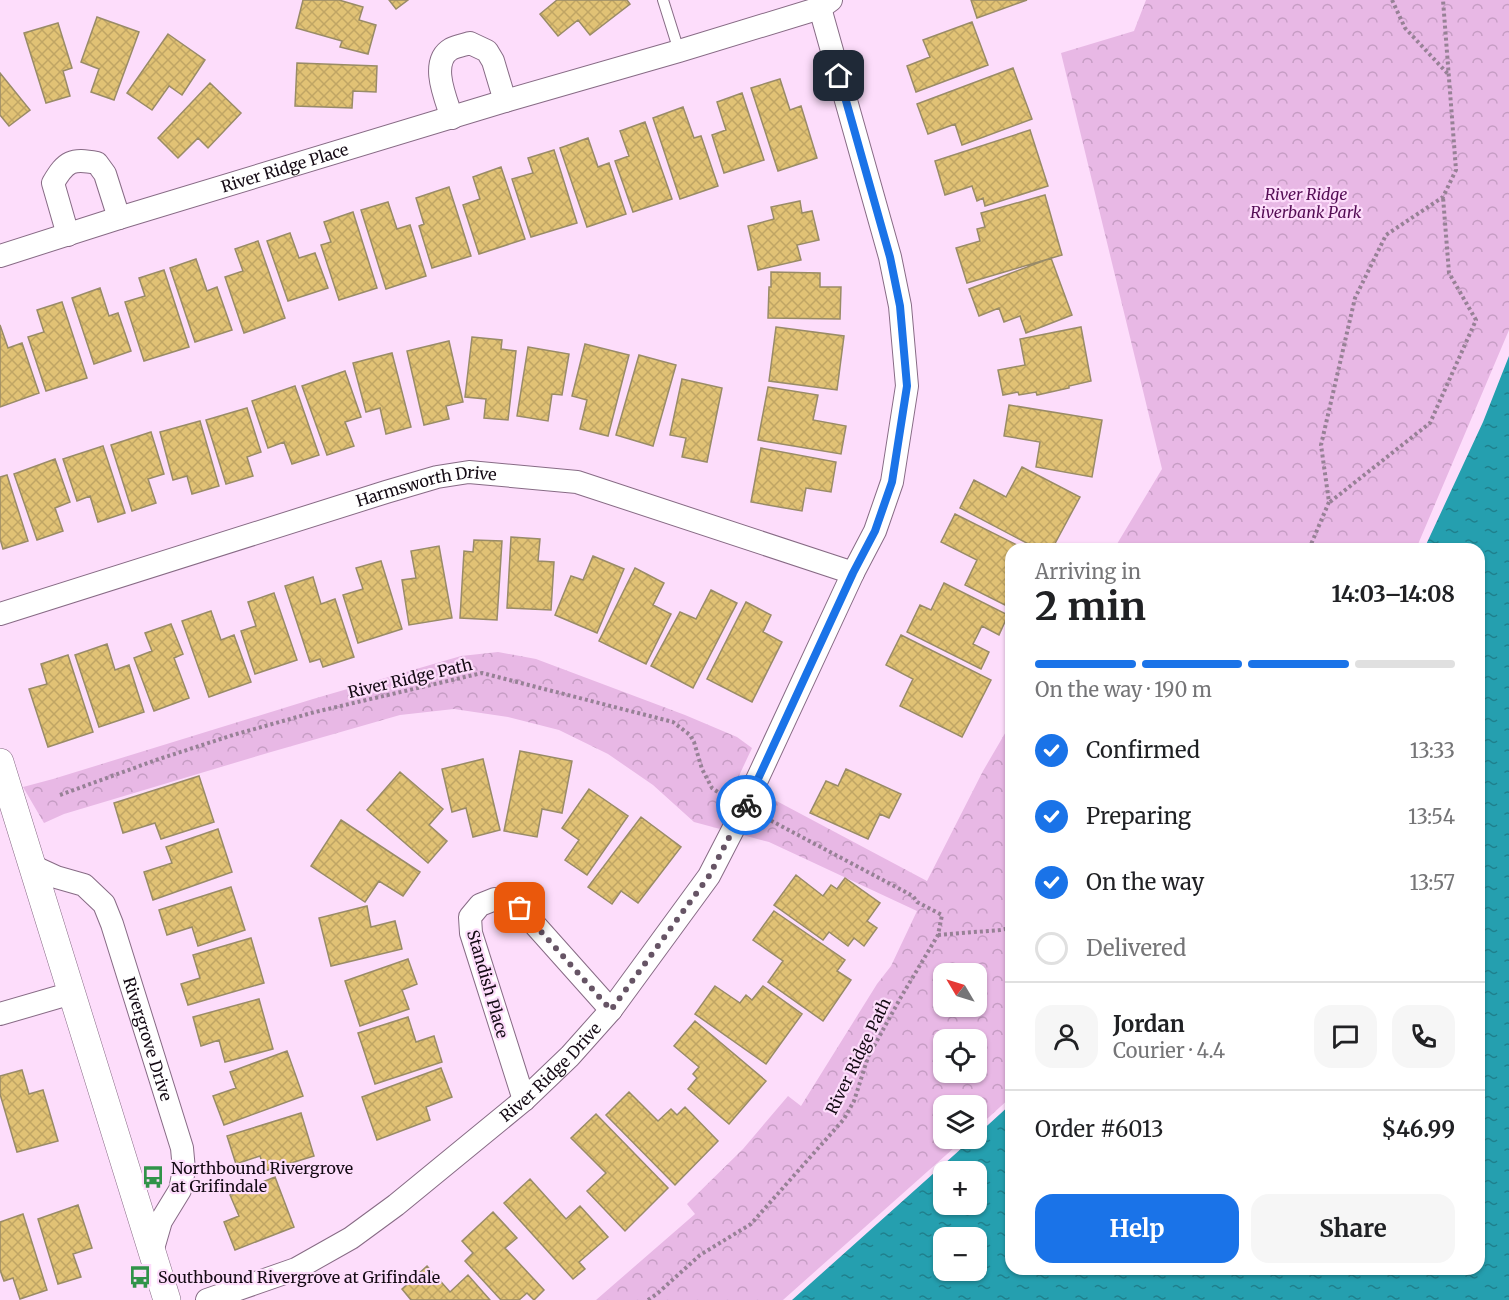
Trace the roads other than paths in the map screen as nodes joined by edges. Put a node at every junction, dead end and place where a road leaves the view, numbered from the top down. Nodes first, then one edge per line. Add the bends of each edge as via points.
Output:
1 (663, 0) edge
2 (826, 4) edge
3 (679, 51) junction
4 (505, 101) junction
5 (452, 118) junction
6 (119, 218) junction
7 (68, 235) junction
8 (0, 256) edge
9 (853, 573) junction
10 (0, 614) edge
11 (0, 762) edge
12 (32, 866) junction
13 (72, 993) junction
14 (611, 1010) junction
15 (0, 1014) edge
16 (524, 1100) junction
17 (152, 1252) junction
18 (167, 1300) edge
19 (207, 1300) edge

1 - 3 lane
2 - 3 street, River Ridge Place
2 - 9 street, River Ridge Drive via 890,257 900,306 907,386 892,482 875,531
3 - 4 street, River Ridge Place
4 - 5 street, River Ridge Place
4 - 5 street via 487,51 470,43 450,50 440,63
5 - 6 street, River Ridge Place
6 - 7 street, River Ridge Place
6 - 7 street via 105,174 97,163 73,161 61,168 53,183
7 - 8 street, River Ridge Place
9 - 10 street, Harmsworth Drive via 577,482 469,472 386,492
9 - 14 street, River Ridge Drive via 709,876
11 - 12 street
12 - 13 street
12 - 17 street, Rivergrove Drive via 84,885 104,904 182,1148 184,1170 180,1190 161,1221
13 - 15 street
13 - 17 street
14 - 16 street, River Ridge Drive
14 - 16 street, Standish Place via 520,908 495,899 480,905 470,917 471,933
16 - 19 street, River Ridge Drive via 351,1238 297,1269
17 - 18 street

